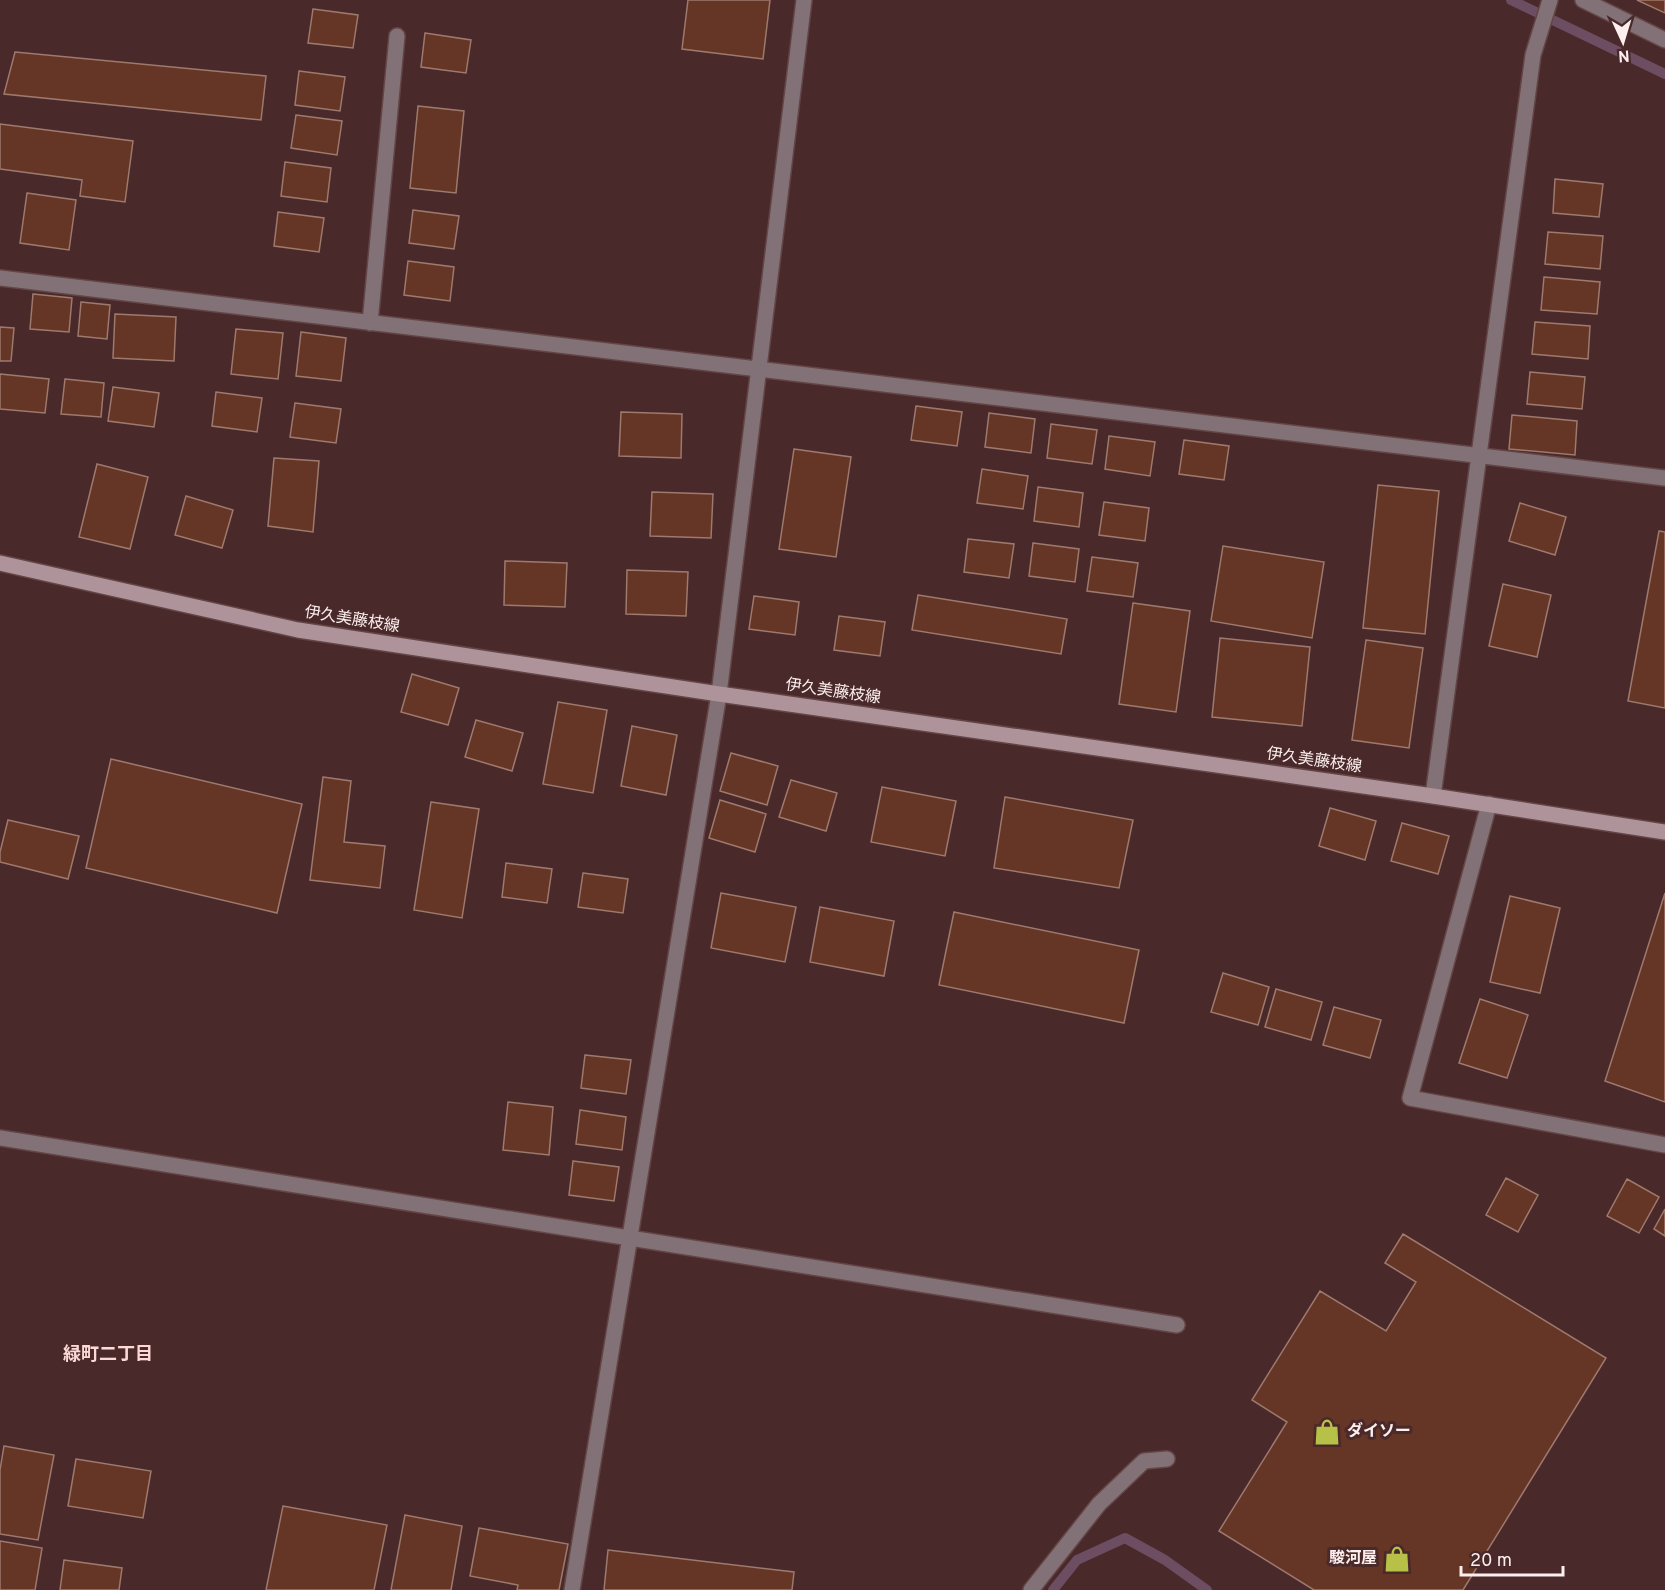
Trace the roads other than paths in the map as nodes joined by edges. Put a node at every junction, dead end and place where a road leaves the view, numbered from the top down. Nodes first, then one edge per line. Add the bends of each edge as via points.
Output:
1 (804, 0) edge
2 (1550, 0) edge
3 (1583, 0) edge
4 (397, 36) dead end
5 (1665, 40) edge
6 (0, 278) edge
7 (370, 323) junction
8 (759, 368) junction
9 (1479, 456) junction
10 (1665, 478) edge
11 (0, 562) edge
12 (719, 694) junction
13 (1432, 796) junction
14 (1489, 804) junction
15 (1665, 832) edge
16 (0, 1138) edge
17 (1665, 1145) edge
18 (630, 1238) junction
19 (1177, 1325) dead end
20 (1167, 1459) dead end
21 (572, 1590) edge
22 (1031, 1590) edge

1 - 8 street
2 - 9 street via 1533,56
3 - 5 street
4 - 7 street
6 - 7 street
7 - 8 street
8 - 9 street
8 - 12 street
9 - 10 street
9 - 13 street
11 - 12 main road, 伊久美藤枝線 via 298,630
12 - 13 main road, 伊久美藤枝線
12 - 18 street
13 - 14 main road, 伊久美藤枝線
14 - 15 main road, 伊久美藤枝線
14 - 17 street via 1410,1098
16 - 18 street
18 - 19 street
18 - 21 street
20 - 22 street via 1144,1461 1106,1497

